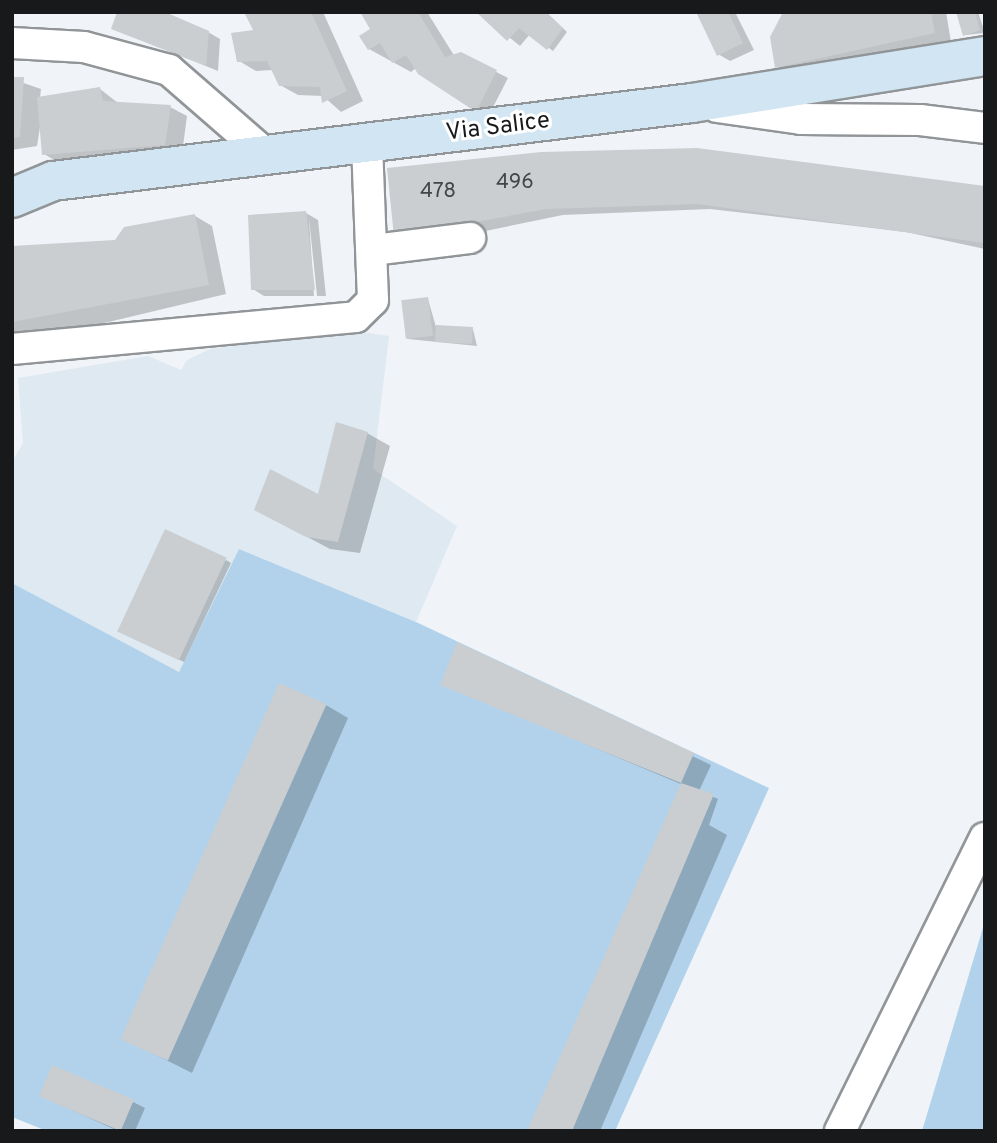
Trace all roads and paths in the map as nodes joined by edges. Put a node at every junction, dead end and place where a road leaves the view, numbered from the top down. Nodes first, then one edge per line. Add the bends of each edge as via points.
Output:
1 (12, 43) edge
2 (985, 56) edge
3 (692, 103) junction
4 (985, 128) edge
5 (367, 145) junction
6 (269, 157) junction
7 (12, 198) edge
8 (470, 238) dead end
9 (373, 250) junction
10 (12, 349) edge
11 (985, 838) edge
12 (840, 1131) edge

1 - 6 street via 84,47 169,70
2 - 3 main road, Via Salice
3 - 4 street via 802,119 920,120
3 - 5 main road, Via Salice
5 - 6 main road, Via Salice
5 - 9 street
6 - 7 main road, Via Salice via 54,181
8 - 9 street
9 - 10 street via 373,300 356,317
11 - 12 street

